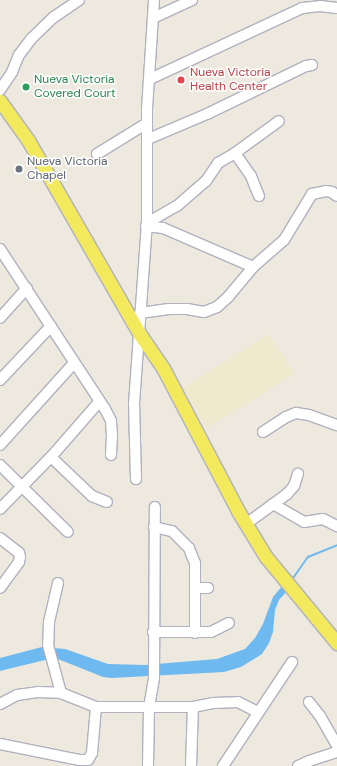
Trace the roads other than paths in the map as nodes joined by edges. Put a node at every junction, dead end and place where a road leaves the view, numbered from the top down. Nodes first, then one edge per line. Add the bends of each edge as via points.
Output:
1 (79, 0) edge
2 (154, 0) edge
3 (192, 0) edge
4 (337, 8) edge
5 (153, 18) junction
6 (312, 66) dead end
7 (150, 80) junction
8 (0, 90) edge
9 (0, 101) edge
10 (279, 121) dead end
11 (147, 123) junction
12 (148, 139) junction
13 (235, 153) junction
14 (98, 154) dead end
15 (259, 196) dead end
16 (337, 196) edge
17 (147, 225) junction
18 (1, 251) edge
19 (253, 267) junction
20 (27, 288) junction
21 (140, 313) junction
22 (0, 318) edge
23 (50, 326) junction
24 (139, 333) junction
25 (74, 363) junction
26 (0, 380) edge
27 (99, 402) junction
28 (337, 425) edge
29 (263, 432) dead end
30 (0, 446) edge
31 (111, 455) dead end
32 (51, 457) junction
33 (0, 464) edge
34 (298, 474) dead end
35 (136, 479) dead end
36 (23, 486) junction
37 (107, 502) dead end
38 (273, 504) junction
39 (155, 507) dead end
40 (0, 509) edge
41 (246, 524) junction
42 (337, 526) edge
43 (154, 527) junction
44 (68, 532) dead end
45 (0, 538) edge
46 (58, 583) dead end
47 (0, 588) edge
48 (195, 588) junction
49 (208, 588) dead end
50 (229, 624) dead end
51 (153, 632) junction
52 (195, 633) junction
53 (337, 643) edge
54 (292, 662) dead end
55 (61, 693) junction
56 (309, 702) dead end
57 (0, 704) edge
58 (96, 707) junction
59 (149, 707) junction
60 (193, 707) junction
61 (258, 712) junction
62 (0, 744) edge
63 (337, 745) edge
64 (337, 752) edge
65 (148, 766) edge
66 (191, 766) edge
67 (223, 766) edge
68 (298, 766) edge

1 - 8 street via 54,17 32,38
2 - 5 street
3 - 5 street
4 - 7 street via 302,8
5 - 7 street
6 - 12 street via 306,66 207,114
7 - 11 street
9 - 24 main road via 28,140
10 - 13 street
11 - 12 street
11 - 14 street
12 - 17 street
13 - 15 street via 251,176
13 - 17 street via 218,163 206,181 178,206
16 - 19 street via 326,191 312,194 284,240
17 - 19 street via 163,228
17 - 21 street
18 - 20 street
19 - 21 street via 228,297 208,311 169,309
20 - 22 street
20 - 23 street
21 - 24 street
23 - 25 street
23 - 26 street
24 - 35 street via 134,404
24 - 41 main road via 163,368
25 - 27 street
25 - 30 street
27 - 31 street via 110,421
27 - 32 street
28 - 29 street via 296,413 286,416
32 - 36 street
32 - 37 street via 92,496
33 - 36 street
34 - 38 street via 294,486
36 - 40 street
36 - 44 street
38 - 41 street
38 - 42 street via 304,522 323,519
39 - 43 street
41 - 53 main road via 266,557
43 - 48 street via 172,531 189,548 195,563
43 - 51 street
45 - 47 street via 19,553 20,557 20,562
46 - 55 street via 49,622 48,645
48 - 49 street
48 - 52 street
50 - 52 street via 211,632
51 - 52 street
51 - 59 street via 154,678
54 - 61 street
55 - 57 street via 28,692
55 - 58 street
56 - 63 street
58 - 59 street
58 - 62 street via 92,753 88,760
59 - 60 street
59 - 65 street
60 - 61 street via 238,702
60 - 66 street
61 - 67 street
64 - 68 street

